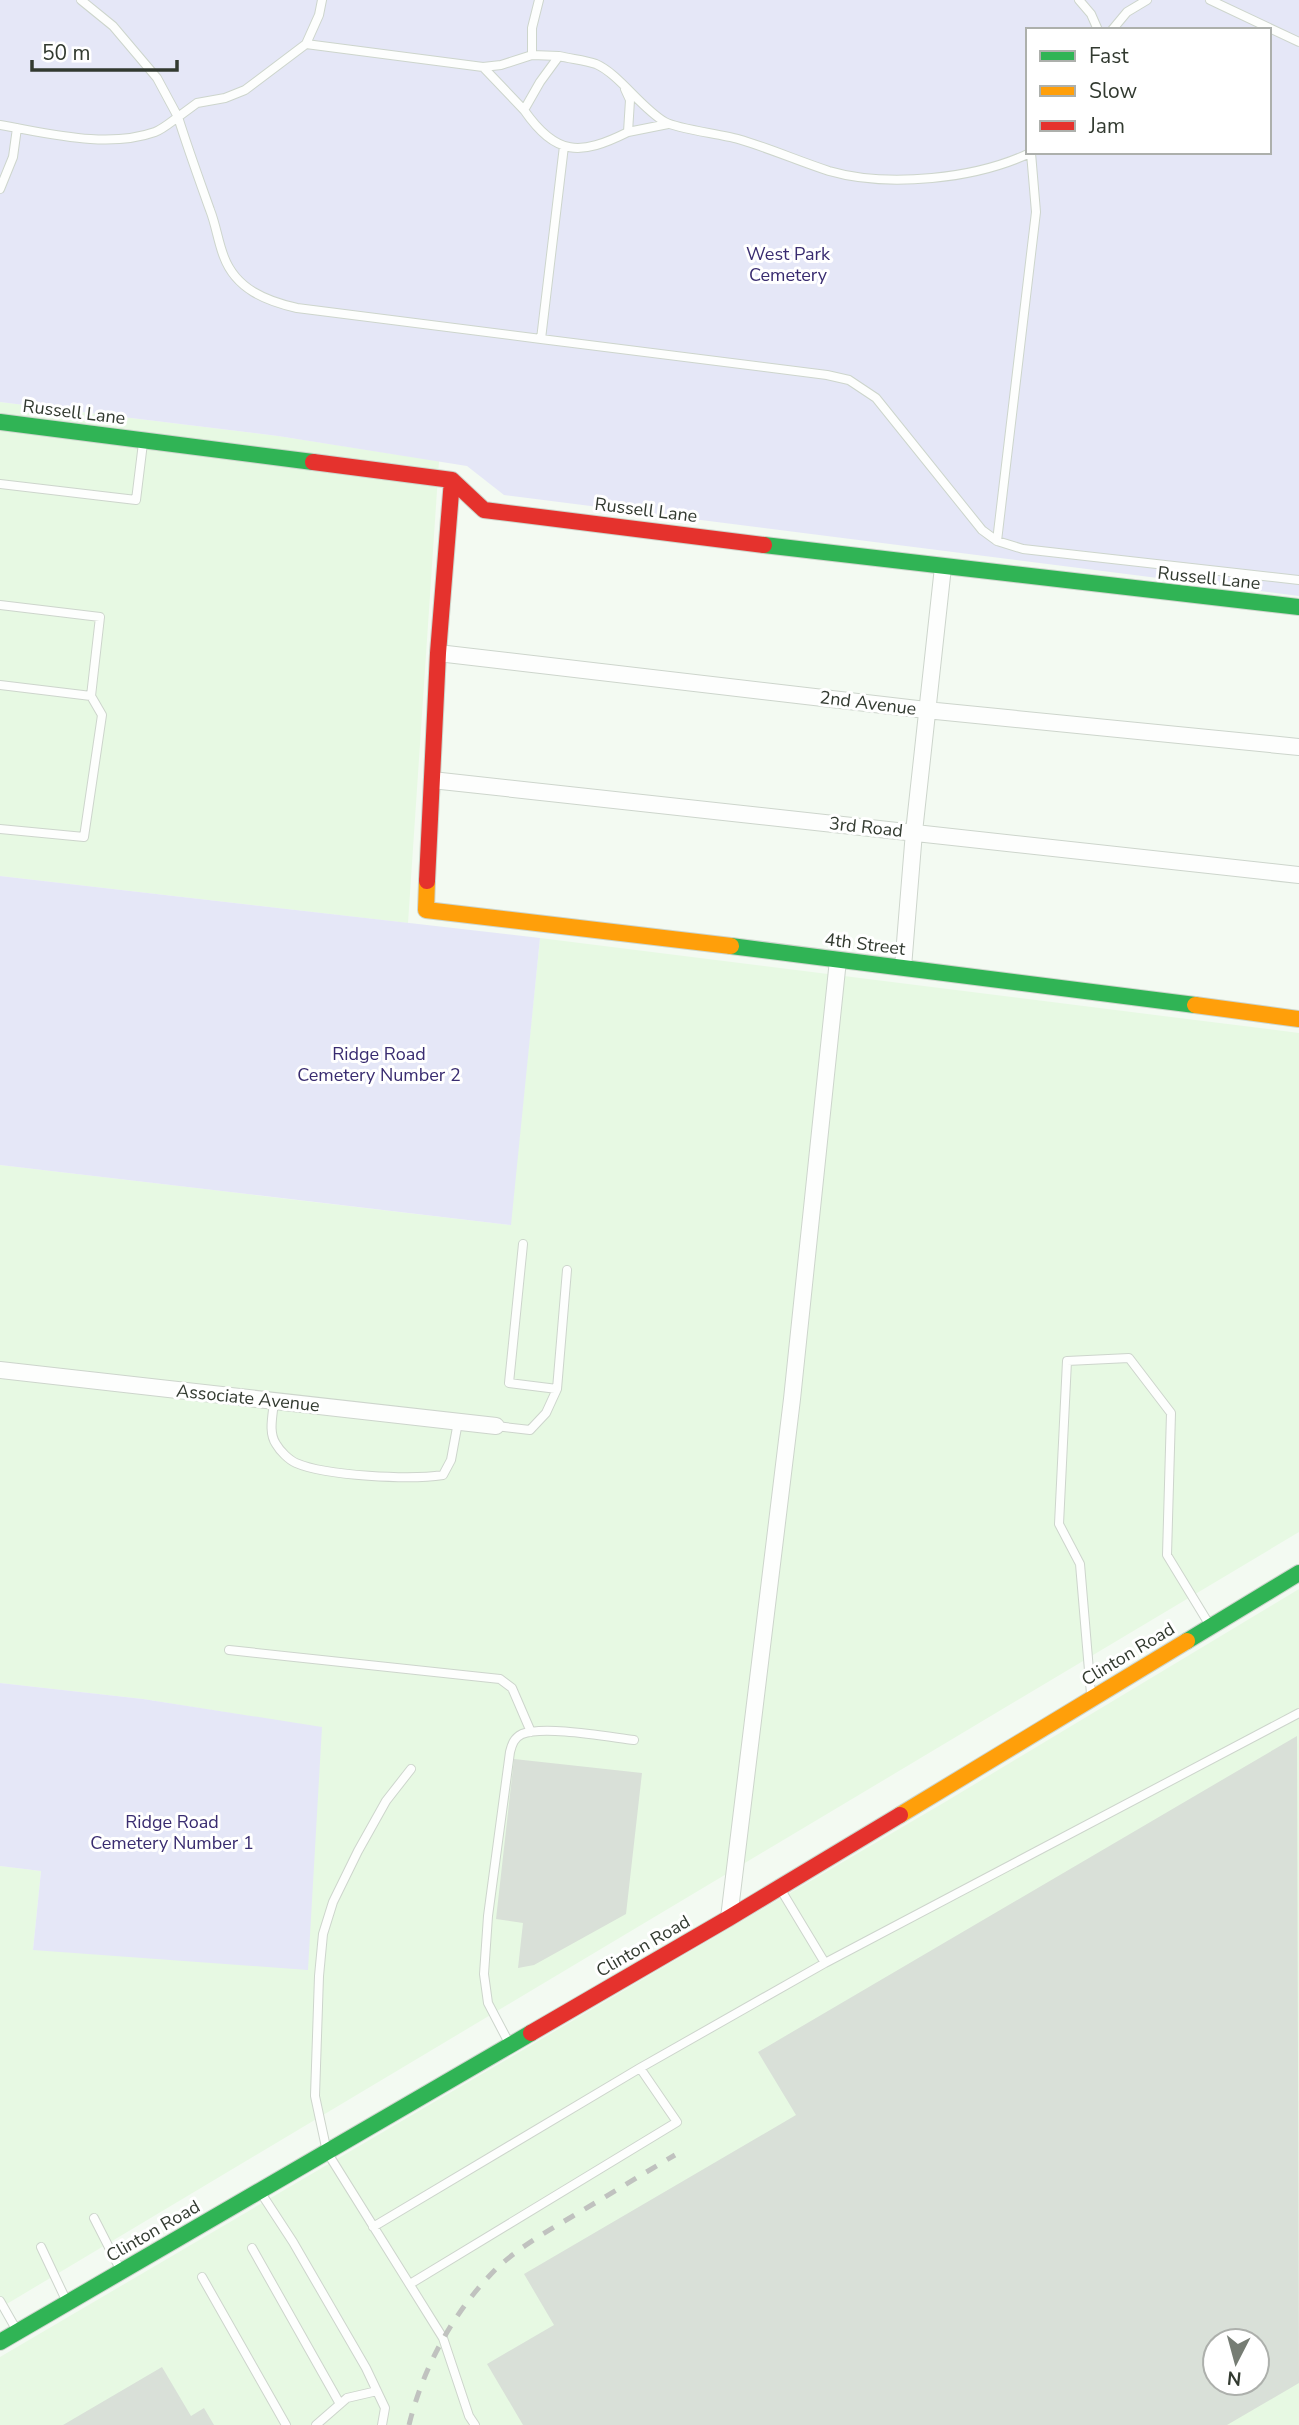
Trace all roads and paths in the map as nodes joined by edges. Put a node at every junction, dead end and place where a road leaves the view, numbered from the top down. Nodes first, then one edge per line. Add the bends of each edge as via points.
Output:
1 (81, 0) edge
2 (322, 0) edge
3 (539, 0) edge
4 (1079, 0) edge
5 (1147, 0) edge
6 (1210, 0) edge
7 (1097, 28) edge
8 (1114, 28) edge
9 (1269, 28) edge
10 (1271, 29) edge
11 (1299, 42) edge
12 (306, 44) junction
13 (532, 55) junction
14 (559, 57) junction
15 (483, 67) junction
16 (625, 89) junction
17 (524, 110) junction
18 (178, 117) junction
19 (667, 124) junction
20 (0, 125) edge
21 (17, 128) junction
22 (628, 132) junction
23 (565, 146) junction
24 (1028, 154) edge
25 (1031, 154) edge
26 (0, 189) edge
27 (541, 339) junction
28 (0, 422) edge
29 (143, 440) junction
30 (452, 480) junction
31 (0, 484) edge
32 (997, 541) junction
33 (943, 567) junction
34 (1299, 580) edge
35 (0, 605) edge
36 (1299, 607) edge
37 (438, 653) junction
38 (0, 685) edge
39 (91, 696) junction
40 (926, 710) junction
41 (1299, 747) edge
42 (432, 780) junction
43 (0, 829) edge
44 (914, 832) junction
45 (1299, 875) edge
46 (838, 960) junction
47 (903, 967) junction
48 (1299, 1018) edge
49 (523, 1244) dead end
50 (567, 1270) dead end
51 (0, 1370) edge
52 (556, 1389) junction
53 (274, 1401) junction
54 (458, 1422) junction
55 (496, 1426) joint
56 (1299, 1573) edge
57 (1210, 1627) junction
58 (229, 1650) dead end
59 (1091, 1699) junction
60 (1299, 1713) edge
61 (531, 1732) junction
62 (634, 1740) dead end
63 (411, 1769) dead end
64 (780, 1888) junction
65 (729, 1918) junction
66 (825, 1963) junction
67 (510, 2046) junction
68 (640, 2068) junction
69 (327, 2152) junction
70 (260, 2191) junction
71 (94, 2218) dead end
72 (373, 2227) junction
73 (41, 2247) dead end
74 (252, 2248) dead end
75 (121, 2271) junction
76 (202, 2277) dead end
77 (410, 2284) junction
78 (0, 2301) edge
79 (68, 2302) junction
80 (18, 2331) junction
81 (0, 2342) edge
82 (377, 2391) junction
83 (340, 2404) junction
84 (286, 2425) edge
85 (316, 2425) edge
86 (382, 2425) edge
87 (475, 2425) edge

1 - 18 lane via 113,26 157,78
2 - 12 lane
3 - 13 lane via 532,27
4 - 7 lane
5 - 8 lane
6 - 9 lane
10 - 11 lane
12 - 15 lane
12 - 18 lane via 245,90 197,103
13 - 14 lane
13 - 15 lane
14 - 16 lane via 596,65
14 - 17 lane
15 - 17 lane
16 - 19 lane
16 - 22 lane via 630,100
17 - 23 lane via 550,140
18 - 21 lane via 157,132 129,138
18 - 27 lane via 225,260 244,286 260,296 297,308
19 - 22 lane
19 - 24 lane via 717,133 860,178 967,174
20 - 21 lane
21 - 26 lane via 13,157
22 - 23 lane via 585,149
23 - 27 lane
25 - 32 lane via 1036,212
27 - 32 lane via 849,380 876,398 982,530
28 - 29 street, Russell Lane
29 - 30 street, Russell Lane
29 - 31 lane via 136,500
30 - 33 street, Russell Lane via 484,510
30 - 37 street
32 - 34 lane via 1023,549
33 - 36 street, Russell Lane
33 - 40 street
35 - 39 lane via 100,617
37 - 40 street, 2nd Avenue
37 - 42 street
38 - 39 lane
39 - 43 lane via 102,715 84,838
40 - 41 street, 2nd Avenue
40 - 44 street
42 - 44 street, 3rd Road
42 - 46 street, 4th Street via 425,909
44 - 45 street, 3rd Road
44 - 47 street
46 - 47 street, 4th Street
46 - 65 street via 792,1399
47 - 48 street, 4th Street
49 - 52 lane via 509,1383
50 - 52 lane
51 - 53 street, Associate Avenue
52 - 55 lane via 546,1413 530,1430
53 - 54 street, Associate Avenue
53 - 54 lane via 276,1445 293,1462 317,1470 421,1479 443,1475 452,1460
54 - 55 street, Associate Avenue
56 - 57 street, Clinton Road
57 - 59 street, Clinton Road
57 - 59 lane via 1167,1555 1171,1413 1129,1358 1067,1361 1059,1524 1080,1564
58 - 61 lane via 500,1679 512,1688
59 - 64 street, Clinton Road
60 - 66 lane
61 - 62 lane
61 - 67 lane via 514,1740 510,1752 484,1945 488,2003
63 - 69 lane via 386,1801 358,1851 323,1934 314,2096
64 - 65 street, Clinton Road
64 - 66 lane
65 - 67 street, Clinton Road
66 - 68 lane
67 - 69 street, Clinton Road
68 - 72 lane
68 - 77 lane via 677,2122
69 - 70 street, Clinton Road
69 - 72 lane
70 - 75 street, Clinton Road
70 - 82 lane
71 - 75 lane
72 - 77 lane
73 - 79 lane
74 - 83 lane
75 - 79 street, Clinton Road
76 - 84 lane
77 - 87 lane via 443,2338
78 - 80 lane
79 - 80 street, Clinton Road
80 - 81 street, Clinton Road
82 - 83 lane
82 - 86 lane via 385,2408
83 - 85 lane

